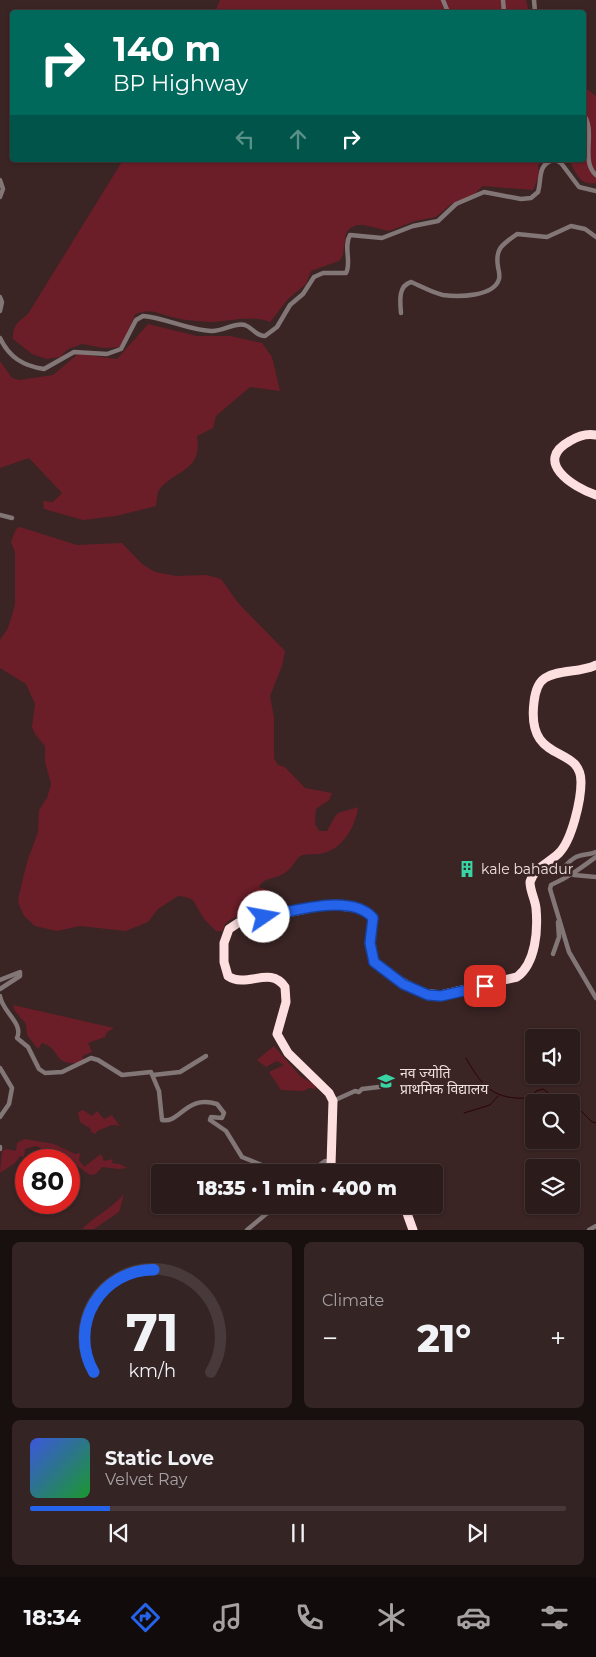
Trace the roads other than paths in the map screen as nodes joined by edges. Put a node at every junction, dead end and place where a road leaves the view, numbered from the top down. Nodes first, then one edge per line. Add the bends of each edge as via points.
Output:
1 (586, 121) edge
2 (549, 162) edge
3 (559, 162) edge
4 (596, 175) edge
5 (0, 180) edge
6 (596, 191) edge
7 (0, 198) edge
8 (596, 237) edge
9 (0, 297) edge
10 (0, 311) edge
11 (401, 312) dead end
12 (0, 338) edge
13 (596, 435) edge
14 (596, 495) edge
15 (0, 515) edge
16 (12, 518) dead end
17 (596, 666) edge
18 (596, 852) edge
19 (596, 857) edge
20 (548, 860) junction
21 (574, 874) junction
22 (596, 877) edge
23 (554, 899) junction
24 (553, 954) dead end
25 (0, 980) edge
26 (0, 989) edge
27 (0, 996) edge
28 (596, 998) edge
29 (206, 1056) dead end
30 (0, 1068) edge
31 (154, 1075) junction
32 (379, 1087) dead end
33 (333, 1101) junction
34 (0, 1117) edge
35 (258, 1164) edge
36 (331, 1164) edge
37 (266, 1214) edge
38 (407, 1214) edge
39 (596, 1226) edge
40 (246, 1230) edge
41 (412, 1230) edge
42 (589, 1230) edge

1 - 4 street via 590,132 590,165
2 - 12 street via 542,168 538,192 531,198 484,192 456,204 438,221 382,238 350,235 346,274 323,273 314,277 303,294 290,305 277,328 265,336 240,325 209,331 143,316 136,320 121,349 107,354 74,352 44,369 26,365 11,356
3 - 6 street via 579,187
5 - 7 street via 3,189
8 - 11 street via 585,229 571,226 547,238 517,234 501,247 496,256 499,277 493,287 483,293 452,296 406,283 402,289
9 - 10 street
13 - 14 highway via 583,435 560,447 556,450 555,459 566,480
15 - 16 street
17 - 20 highway via 550,676 536,690 533,710 536,735 547,748 570,759 581,779 568,839 558,854
18 - 20 street via 570,860 562,869 556,870
19 - 21 street
20 - 33 highway via 530,882 536,908 536,936 525,969 512,980 441,996 428,995 403,984 381,969 371,954 373,918 356,907 318,906 238,923 229,929 223,955 228,976 241,980 268,976 281,981 287,993 277,1029 280,1042
21 - 22 street
21 - 23 street via 551,885
23 - 24 street via 559,937
23 - 28 street via 569,952
25 - 26 street via 20,972 15,981
27 - 31 street via 8,1014 18,1025 17,1038 28,1047 39,1069 45,1073 62,1072 91,1058 122,1075 147,1072
29 - 31 street via 180,1072
30 - 34 street via 12,1088 9,1104
31 - 35 street via 162,1120 172,1118 190,1104 205,1101 217,1104 224,1113 222,1118 211,1117 210,1120 226,1131 242,1158
32 - 33 street via 355,1091
33 - 36 highway
37 - 40 street
38 - 41 highway
39 - 42 street

